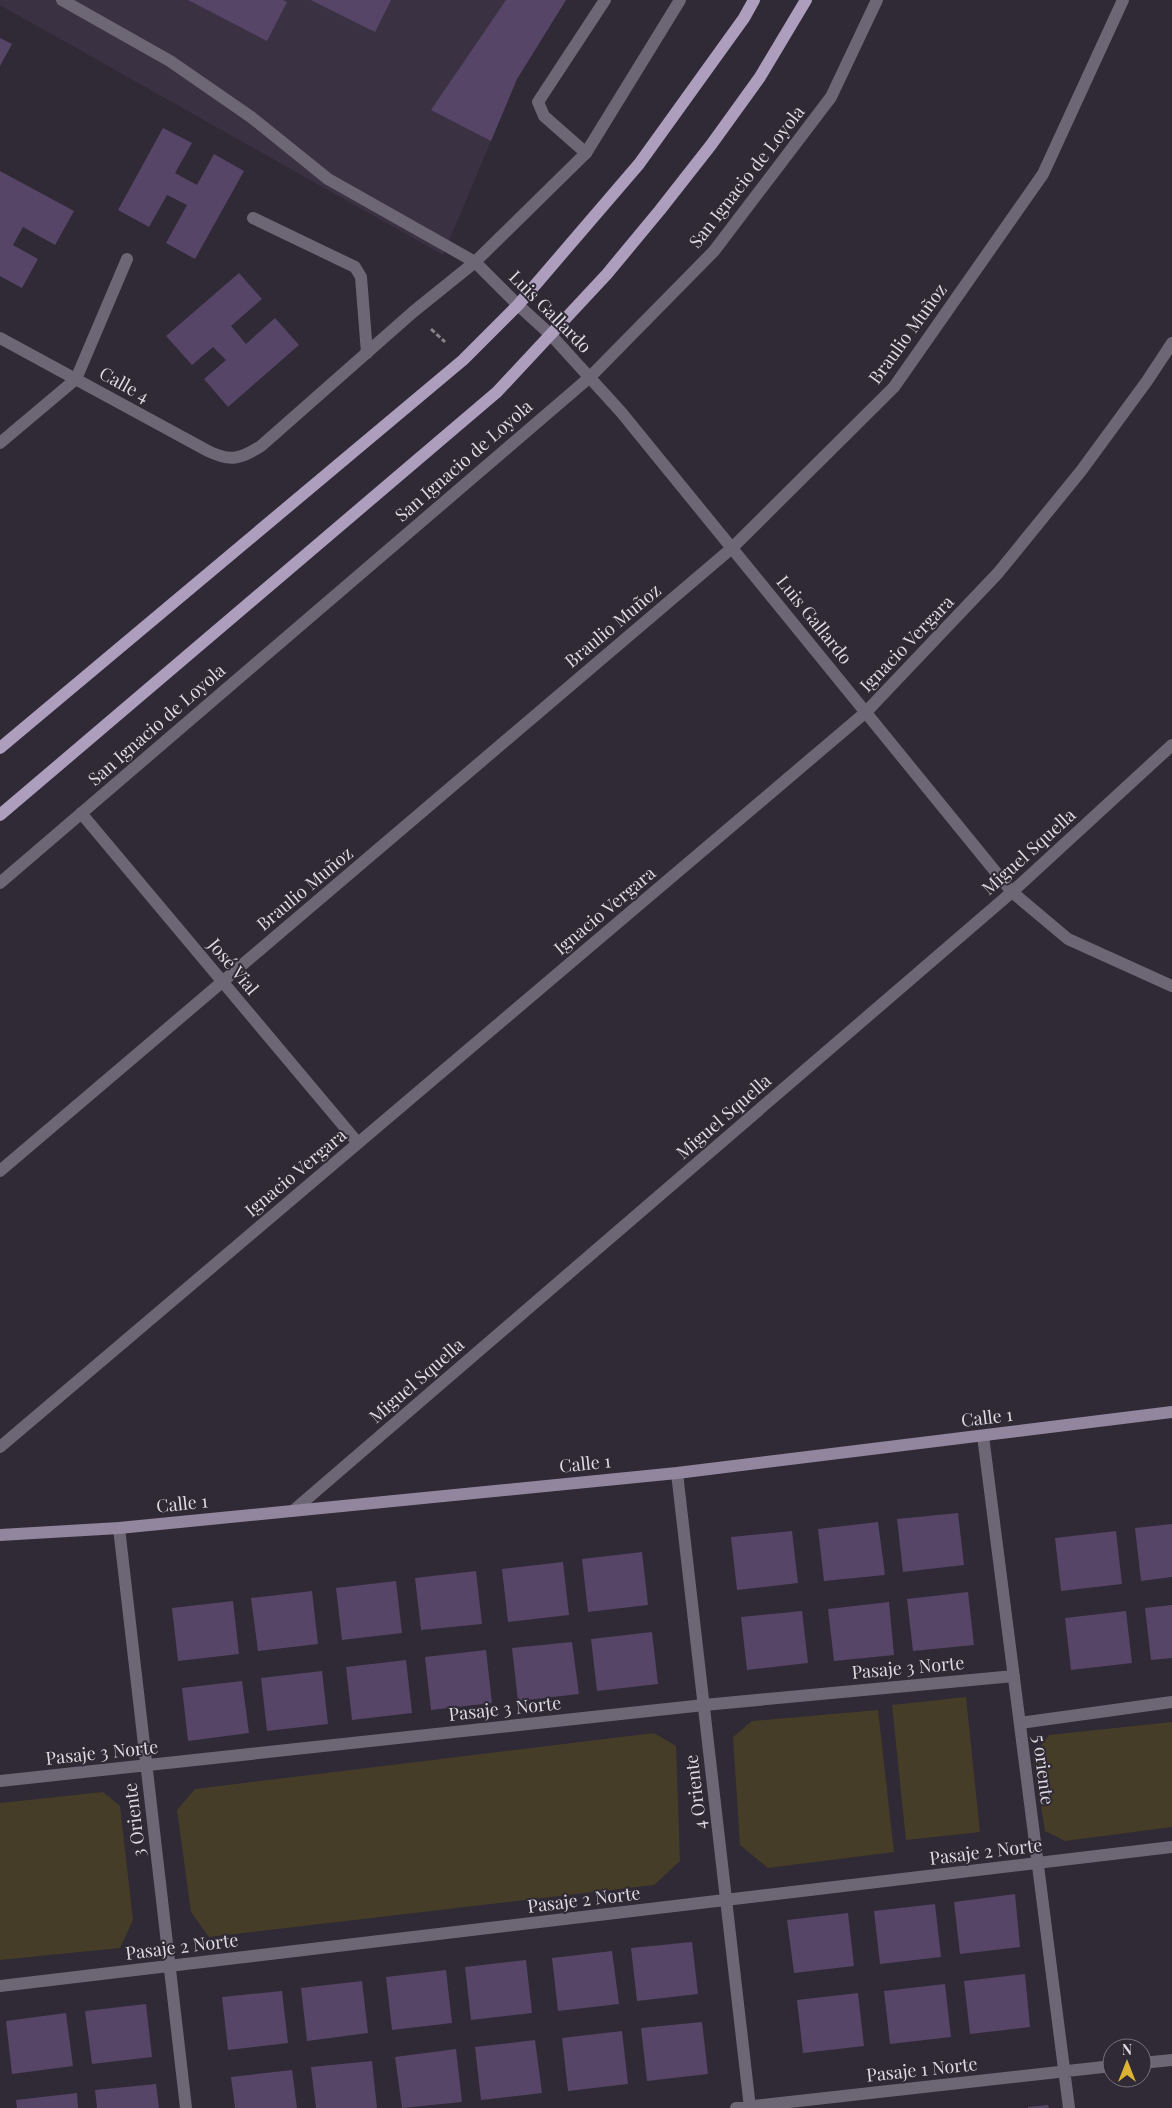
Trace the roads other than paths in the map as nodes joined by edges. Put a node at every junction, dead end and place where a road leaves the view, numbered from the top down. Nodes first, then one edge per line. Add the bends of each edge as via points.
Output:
1 (62, 0) edge
2 (605, 0) edge
3 (680, 0) edge
4 (754, 0) edge
5 (806, 0) edge
6 (877, 0) edge
7 (1123, 0) edge
8 (586, 153) junction
9 (253, 218) dead end
10 (127, 259) dead end
11 (475, 262) junction
12 (518, 305) junction
13 (552, 336) junction
14 (0, 338) edge
15 (1172, 342) edge
16 (367, 353) junction
17 (590, 377) junction
18 (76, 379) junction
19 (0, 443) edge
20 (732, 548) junction
21 (866, 712) junction
22 (1172, 745) edge
23 (0, 748) edge
24 (81, 813) junction
25 (0, 815) edge
26 (0, 883) edge
27 (1012, 892) junction
28 (223, 982) junction
29 (1172, 986) edge
30 (358, 1143) junction
31 (0, 1171) edge
32 (1172, 1412) edge
33 (983, 1436) junction
34 (0, 1447) edge
35 (677, 1473) junction
36 (294, 1510) junction
37 (118, 1528) junction
38 (0, 1535) edge
39 (1014, 1676) junction
40 (1172, 1702) edge
41 (704, 1705) junction
42 (1020, 1723) junction
43 (146, 1766) junction
44 (0, 1781) edge
45 (1172, 1847) edge
46 (1038, 1864) junction
47 (726, 1901) junction
48 (169, 1966) junction
49 (0, 1986) edge
50 (1172, 2060) edge
51 (1152, 2062) edge
52 (1102, 2067) edge
53 (1064, 2072) junction
54 (750, 2107) edge
55 (186, 2108) edge
56 (736, 2108) edge
57 (1069, 2108) edge

1 - 11 street, Luis Gallardo via 170,62 251,117 328,179
2 - 8 street via 538,102 544,116
3 - 8 street
4 - 12 main road via 639,164
5 - 13 main road, San Ignacio de Loyola via 760,77 711,144 613,267
6 - 17 street, San Ignacio de Loyola via 831,97 820,112 714,250
7 - 20 street, Braulio Muñoz via 1044,174 894,387
8 - 11 street
9 - 16 street via 355,267 361,277
10 - 18 street
11 - 12 street, Luis Gallardo
11 - 16 street
12 - 13 street, Luis Gallardo
12 - 23 main road via 463,360
13 - 17 street, Luis Gallardo
13 - 25 main road, San Ignacio de Loyola via 497,392
14 - 18 street, Calle 4
15 - 21 street, Ignacio Vergara via 1081,471 998,573
16 - 18 street, Calle 4 via 261,446 232,459 208,451
17 - 20 street, Luis Gallardo
17 - 24 street, San Ignacio de Loyola
18 - 19 street
20 - 21 street, Luis Gallardo
20 - 28 street, Braulio Muñoz
21 - 27 street, Luis Gallardo
21 - 30 street, Ignacio Vergara
22 - 27 street, Miguel Squella
24 - 26 street, San Ignacio de Loyola
24 - 28 street, José Vial
27 - 29 street, Luis Gallardo via 1068,939
27 - 36 street, Miguel Squella
28 - 30 street, José Vial
28 - 31 street, Braulio Muñoz
30 - 34 street, Ignacio Vergara
32 - 33 street, Calle 1
33 - 35 street, Calle 1
33 - 39 street, 5 oriente
35 - 36 street, Calle 1
35 - 41 street, 4 Oriente
36 - 37 street, Calle 1
37 - 38 street, Calle 1
37 - 43 street, 3 Oriente
39 - 41 street, Pasaje 3 Norte
39 - 42 street, 5 oriente
40 - 42 street
41 - 43 street, Pasaje 3 Norte
41 - 47 street, 4 Oriente
42 - 46 street, 5 oriente
43 - 44 street, Pasaje 3 Norte
43 - 48 street, 3 Oriente
45 - 46 street, Pasaje 2 Norte
46 - 47 street, Pasaje 2 Norte
46 - 53 street, 5 oriente
47 - 48 street, Pasaje 2 Norte
47 - 54 street, 4 Oriente
48 - 49 street, Pasaje 2 Norte
48 - 55 street, 3 Oriente
50 - 51 street
52 - 53 street, Pasaje 1 Norte
53 - 54 street, Pasaje 1 Norte
53 - 57 street, 5 oriente
54 - 56 street, Pasaje 1 Norte

